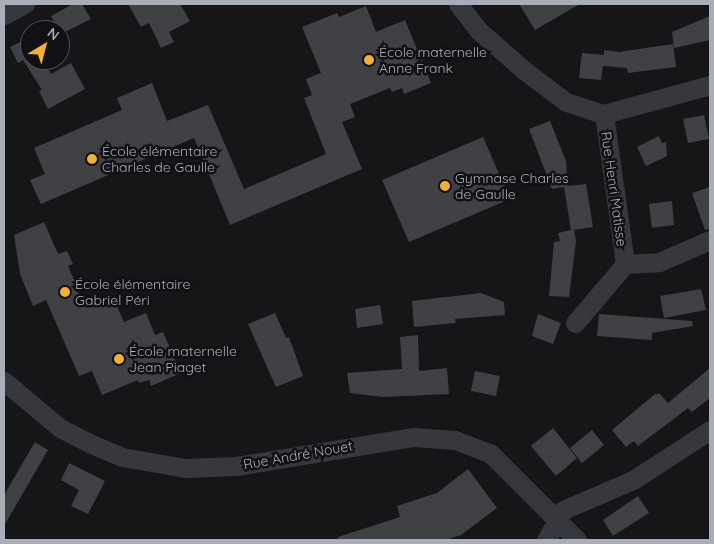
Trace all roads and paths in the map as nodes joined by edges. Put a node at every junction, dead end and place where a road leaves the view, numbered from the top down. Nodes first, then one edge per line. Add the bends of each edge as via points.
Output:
1 (25, 4) edge
2 (458, 4) edge
3 (4, 16) edge
4 (710, 85) edge
5 (604, 114) junction
6 (710, 240) edge
7 (625, 264) junction
8 (575, 323) dead end
9 (4, 381) edge
10 (710, 430) edge
11 (557, 520) junction
12 (546, 540) edge
13 (577, 540) edge

1 - 3 street
2 - 5 street via 478,30 566,102
4 - 5 street
5 - 7 street, Rue Henri Matisse
6 - 7 street, Rue Henri Matisse via 659,262
7 - 8 street
9 - 11 street, Rue André Nouet via 60,428 89,443 122,457 185,468 236,466 414,436 455,440 491,454
10 - 11 street via 633,480 563,510
11 - 12 street
11 - 13 street, Rue André Nouet

